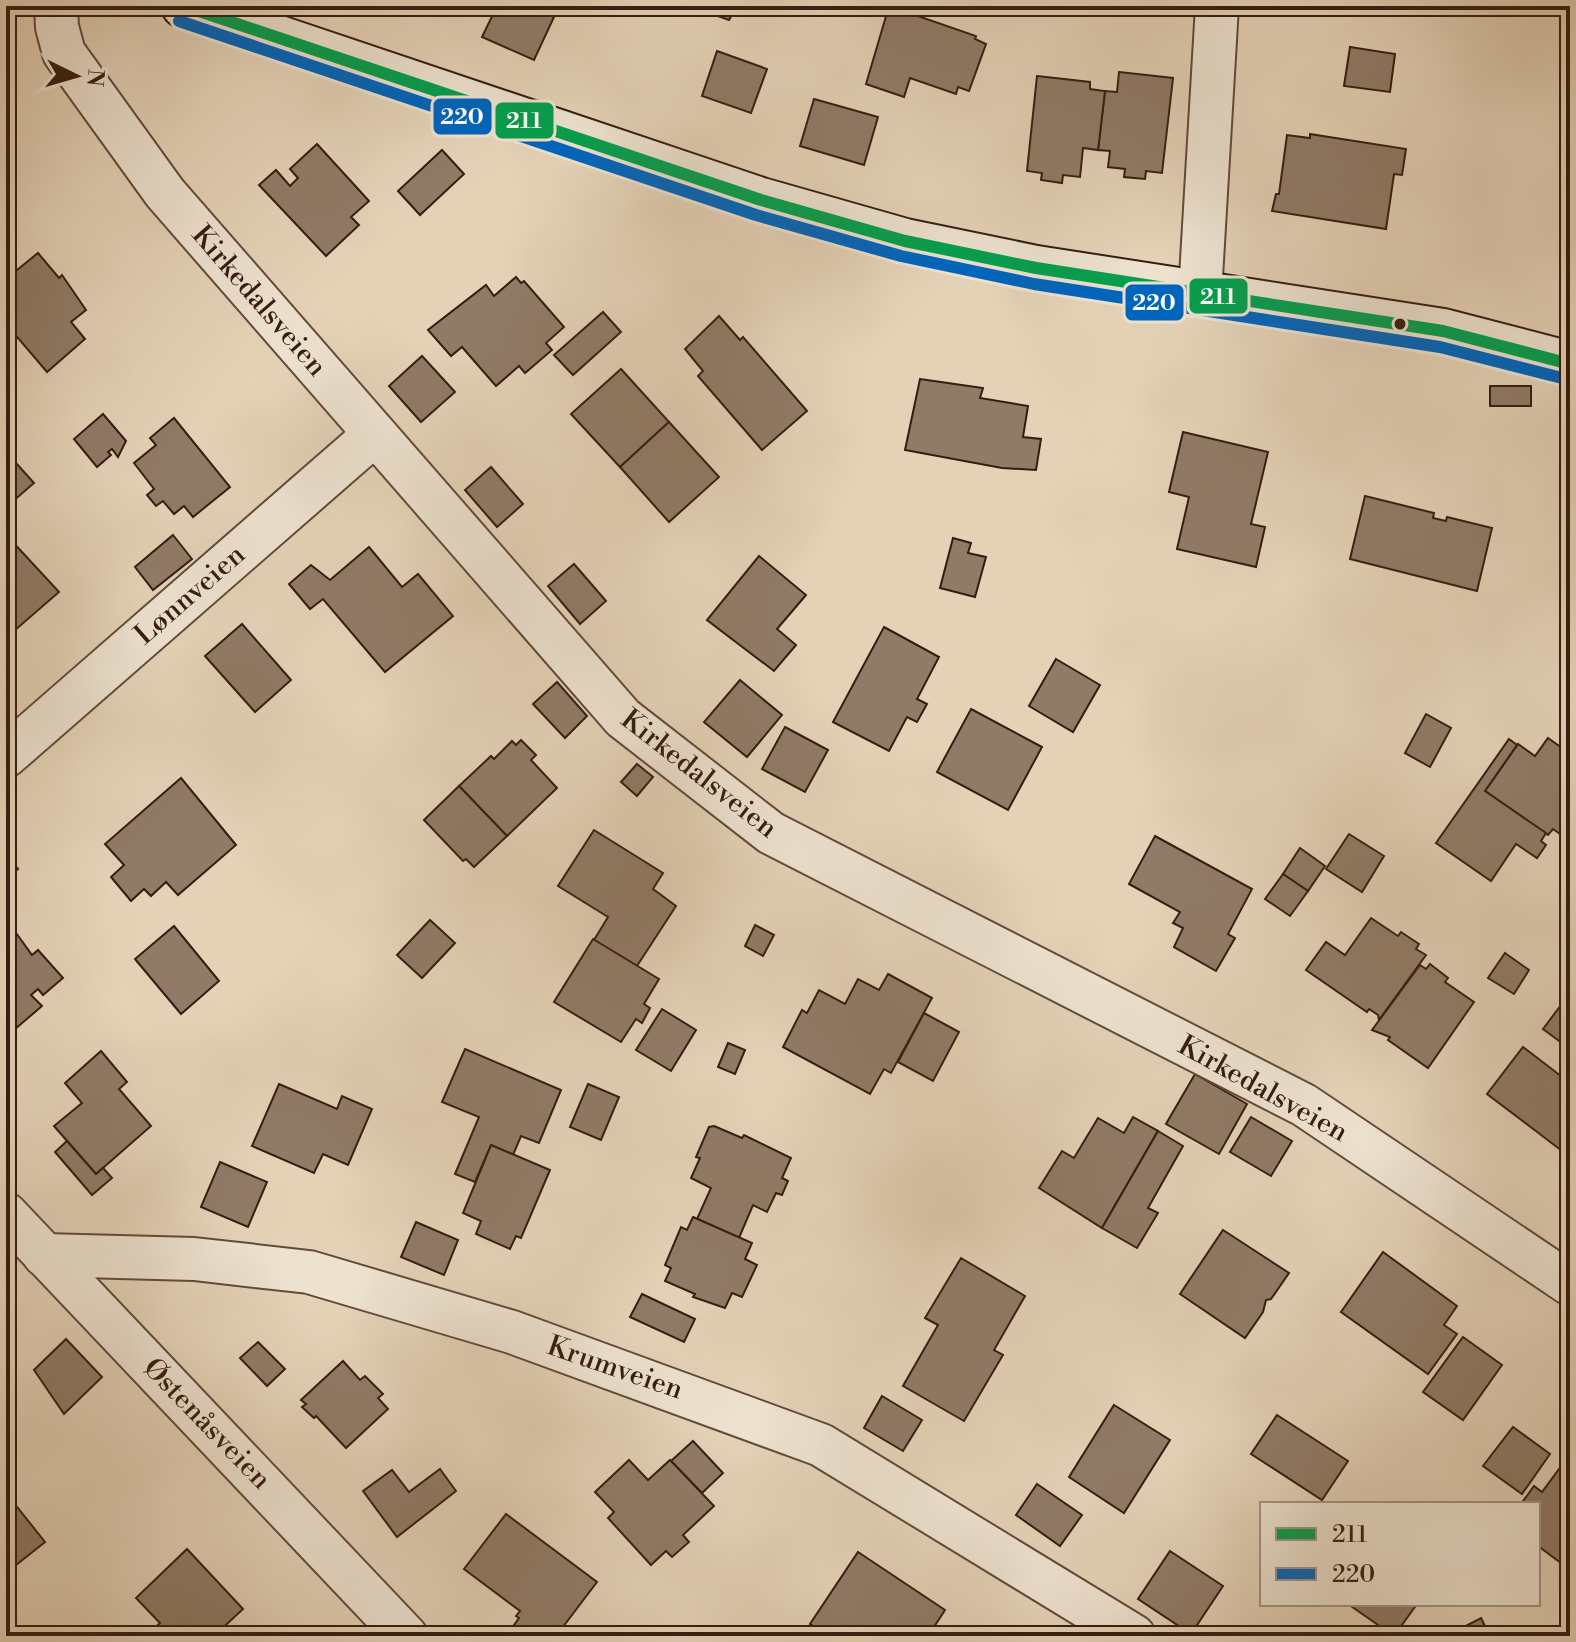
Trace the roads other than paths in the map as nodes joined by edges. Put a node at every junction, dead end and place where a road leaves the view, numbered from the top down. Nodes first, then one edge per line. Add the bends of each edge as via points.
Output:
1 (56, 6) edge
2 (184, 6) edge
3 (1217, 6) edge
4 (1200, 294) junction
5 (1570, 364) edge
6 (375, 434) junction
7 (6, 756) edge
8 (6, 1214) edge
9 (44, 1255) junction
10 (1570, 1284) edge
11 (406, 1636) edge
12 (1134, 1636) edge

1 - 6 street, Kirkedalsveien via 64,53 165,193
2 - 4 main road via 815,216 1036,268
3 - 4 street
4 - 5 main road via 1443,331
6 - 7 street, Lønnveien
6 - 10 street, Kirkedalsveien via 623,718 771,833 1304,1105
8 - 9 street, Østenåsveien
9 - 11 street, Østenåsveien
9 - 12 street, Krumveien via 194,1259 309,1272 512,1332 821,1445

